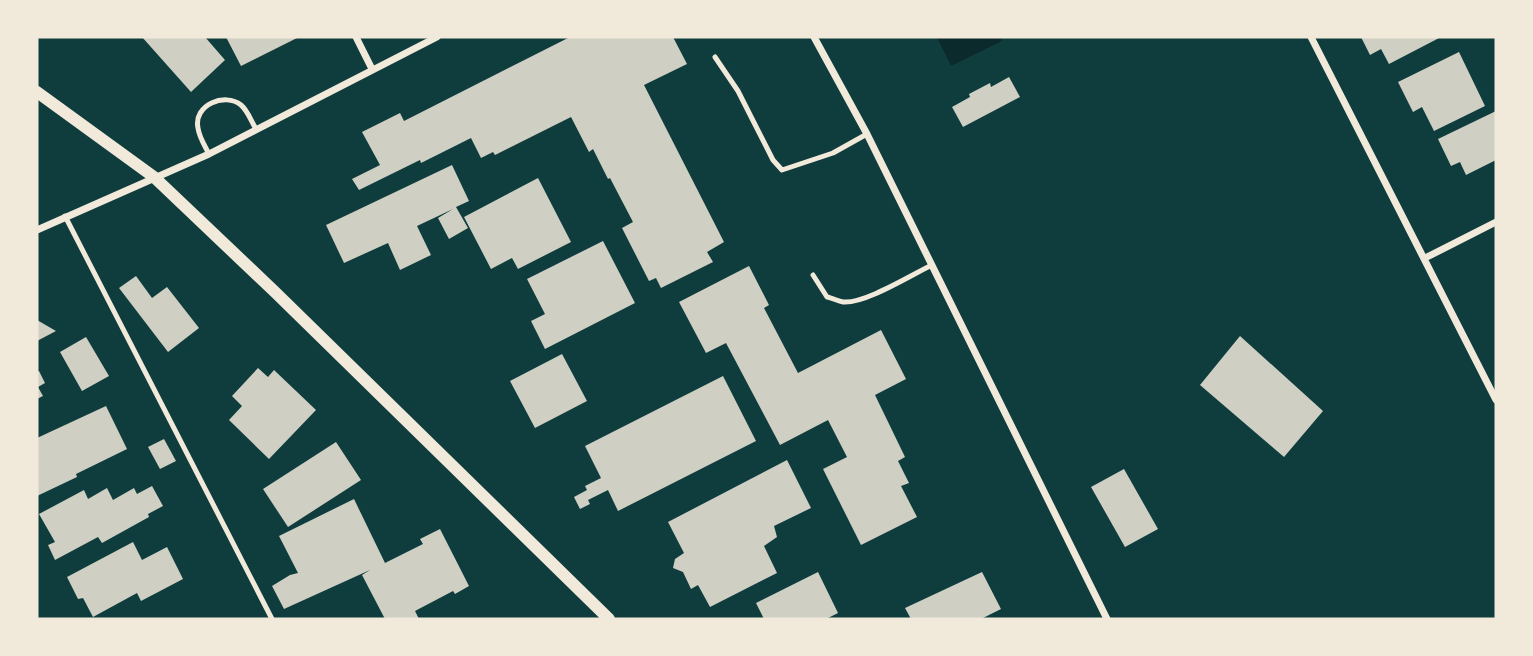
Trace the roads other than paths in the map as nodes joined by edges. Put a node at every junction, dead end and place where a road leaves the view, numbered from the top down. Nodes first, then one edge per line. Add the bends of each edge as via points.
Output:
1 (356, 37) edge
2 (437, 37) edge
3 (814, 37) edge
4 (1311, 37) edge
5 (715, 57) dead end
6 (372, 69) junction
7 (37, 92) edge
8 (256, 129) junction
9 (867, 134) junction
10 (209, 154) junction
11 (153, 177) junction
12 (65, 216) junction
13 (1496, 222) edge
14 (37, 230) edge
15 (1425, 258) junction
16 (932, 265) junction
17 (813, 275) dead end
18 (1496, 400) edge
19 (272, 619) edge
20 (609, 619) edge
21 (1107, 619) edge

1 - 6 street
2 - 6 street
3 - 9 street
4 - 15 street
5 - 9 lane via 782,170 833,153
6 - 8 street
7 - 11 street
8 - 10 street
8 - 10 lane via 240,104 217,100 197,121
9 - 16 street
10 - 11 street
11 - 12 street
11 - 20 street
12 - 14 street
12 - 19 lane
13 - 15 street
15 - 18 street
16 - 17 lane via 868,297 843,302 827,297
16 - 21 street

